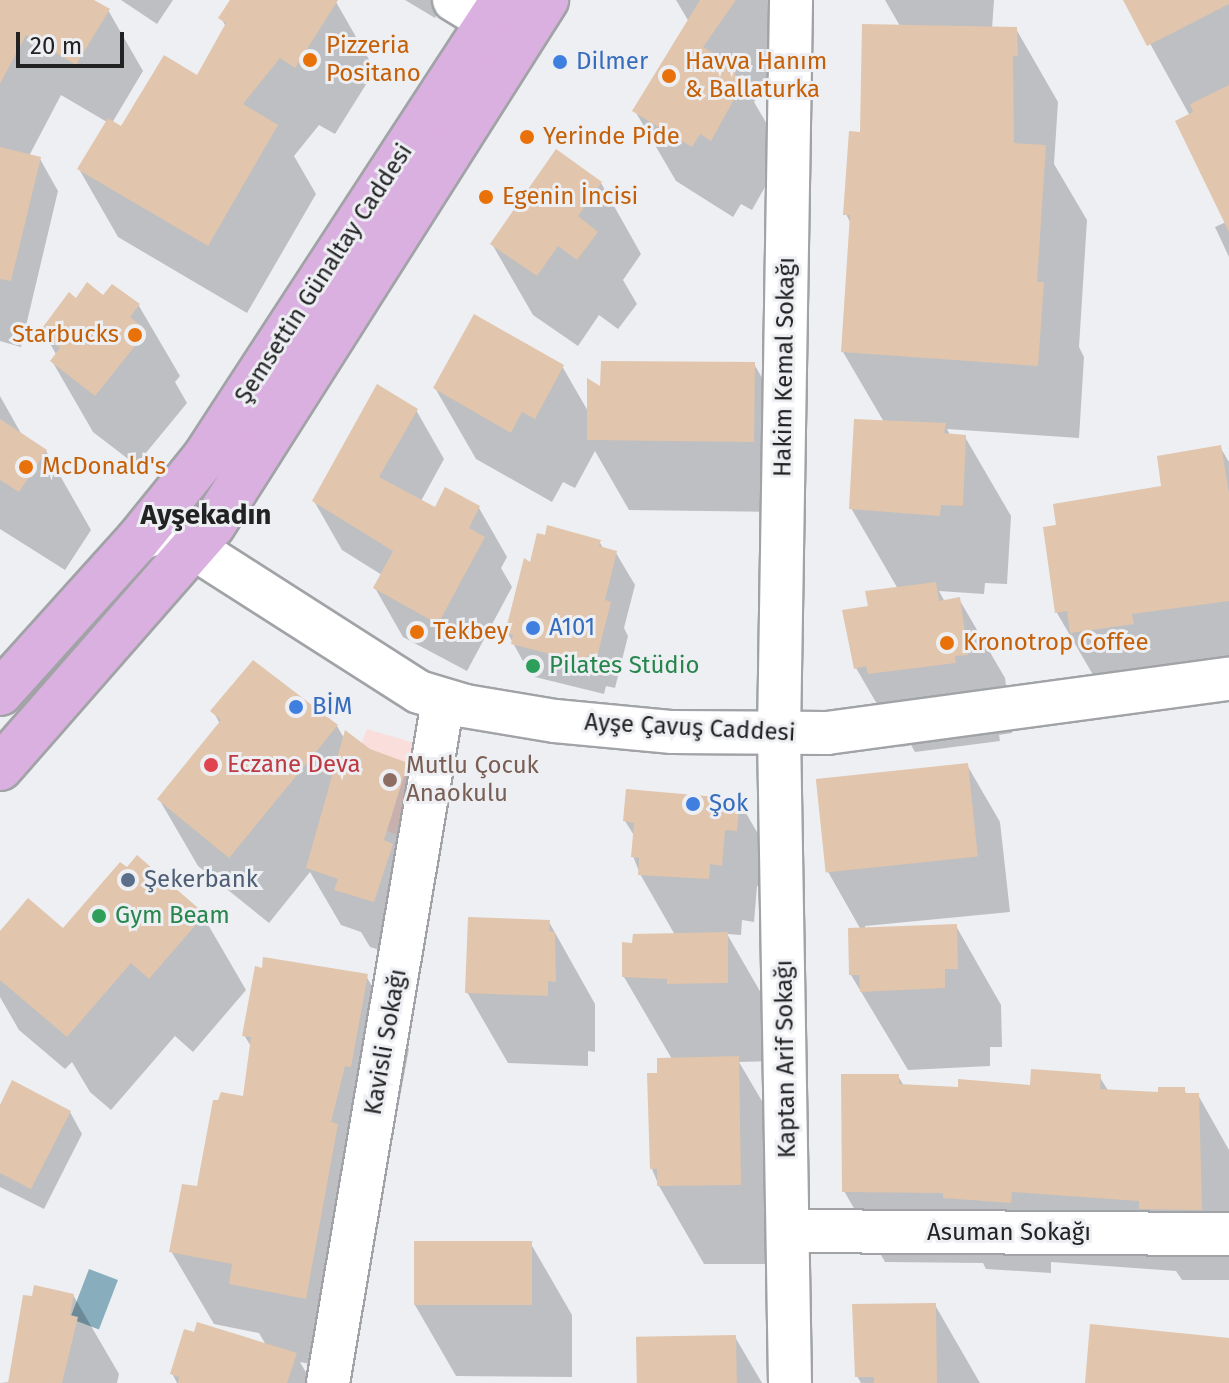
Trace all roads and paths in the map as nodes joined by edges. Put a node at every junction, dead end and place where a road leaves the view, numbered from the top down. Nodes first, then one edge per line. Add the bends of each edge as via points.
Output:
1 (546, 0) edge
2 (791, 0) edge
3 (482, 7) edge
4 (137, 541) junction
5 (194, 547) junction
6 (1229, 679) edge
7 (0, 693) edge
8 (443, 701) junction
9 (779, 734) junction
10 (0, 768) edge
11 (789, 1231) junction
12 (1229, 1234) edge
13 (328, 1383) edge
14 (790, 1383) edge

1 - 5 main road, Şemsettin Günaltay Caddesi via 230,500
2 - 9 street, Hakim Kemal Sokağı
3 - 4 main road, Şemsettin Günaltay Caddesi via 205,457
4 - 5 street via 164,534
4 - 7 main road, Şemsettin Günaltay Caddesi
5 - 8 street, Ayşe Çavuş Caddesi via 407,687
5 - 10 main road, Şemsettin Günaltay Caddesi
6 - 9 street, Ayşe Çavuş Caddesi via 849,731
8 - 9 street, Ayşe Çavuş Caddesi via 636,729
8 - 13 street, Kavisli Sokağı
9 - 11 street, Kaptan Arif Sokağı
11 - 12 street, Asuman Sokağı
11 - 14 street, Kaptan Arif Sokağı

